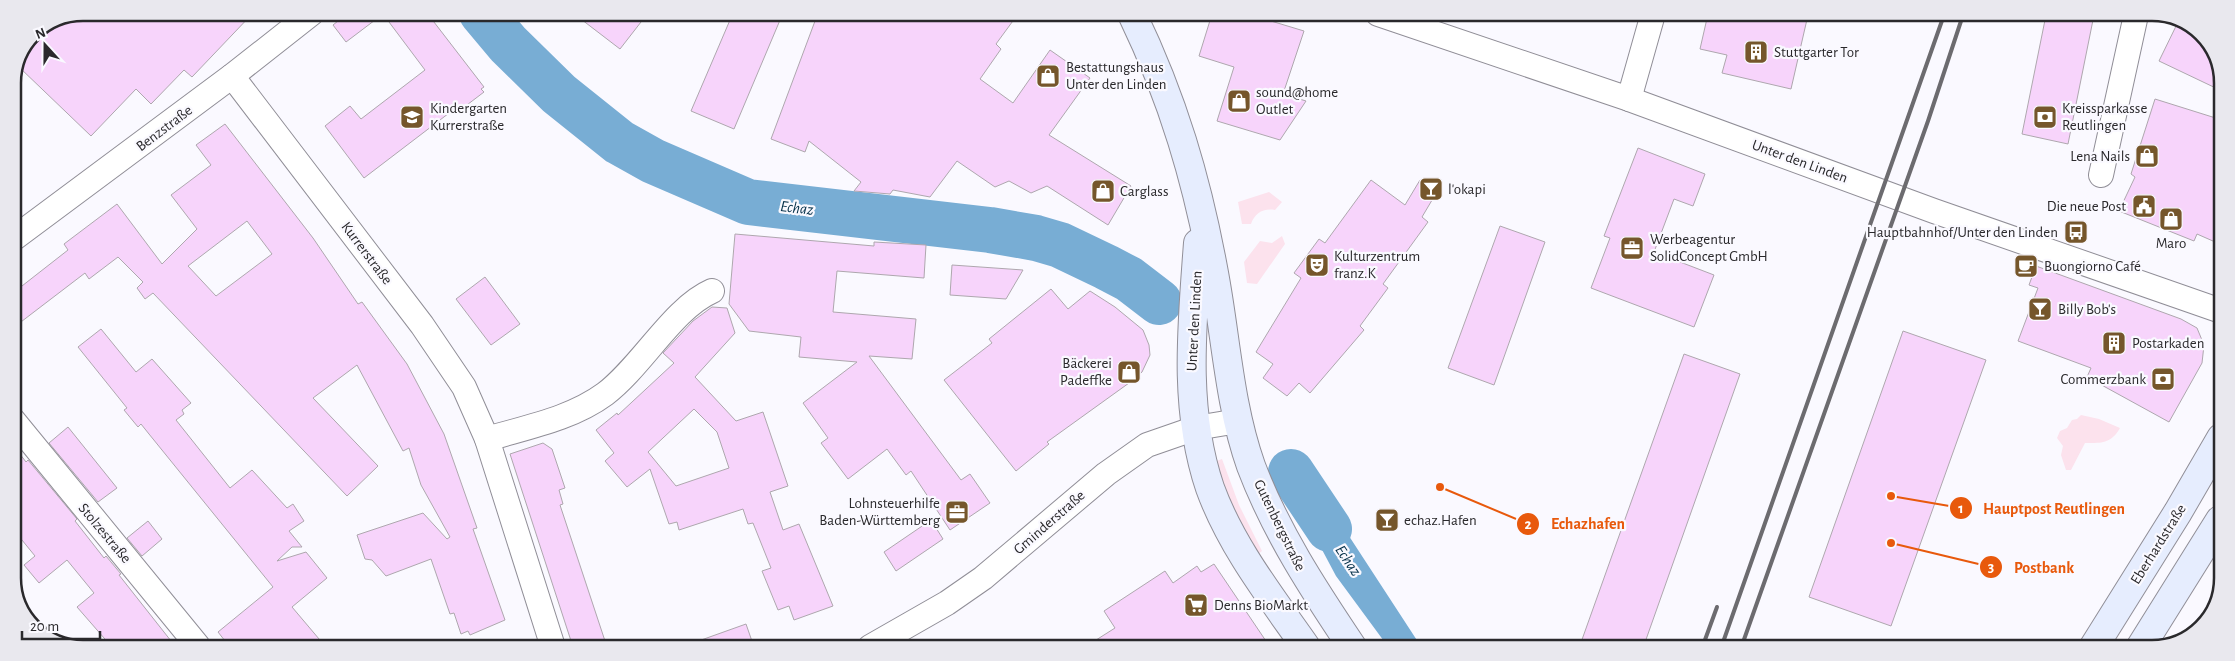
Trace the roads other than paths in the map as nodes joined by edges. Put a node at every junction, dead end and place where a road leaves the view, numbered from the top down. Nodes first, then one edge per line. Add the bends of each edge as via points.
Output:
1 (302, 21) edge
2 (1135, 21) edge
3 (1399, 21) edge
4 (1651, 21) edge
5 (2135, 21) edge
6 (232, 76) junction
7 (1629, 99) junction
8 (2101, 174) dead end
9 (1201, 214) junction
10 (21, 232) edge
11 (712, 291) dead end
12 (2214, 309) edge
13 (1238, 421) junction
14 (1196, 428) junction
15 (21, 430) edge
16 (487, 439) junction
17 (2214, 450) edge
18 (2214, 530) edge
19 (193, 640) edge
20 (551, 640) edge
21 (882, 640) edge
22 (1301, 640) edge
23 (1347, 640) edge
24 (2098, 640) edge
25 (2145, 640) edge

1 - 6 street, Benzstraße
2 - 9 main road, Unter den Linden via 1159,72 1182,135
3 - 7 street, Unter den Linden
4 - 7 street
5 - 8 street
6 - 10 street, Benzstraße
6 - 16 street, Kurrerstraße via 427,333 464,387
7 - 12 street, Unter den Linden via 1934,211
9 - 13 main road, Unter den Linden
9 - 14 main road, Unter den Linden via 1192,331 1192,400
11 - 16 street via 687,307 625,376 593,401 565,415
13 - 14 street, Gminderstraße
13 - 23 main road, Gutenbergstraße via 1252,466 1280,532
14 - 21 street, Gminderstraße via 1147,445 1106,474 983,578
14 - 22 main road via 1210,488 1235,541
15 - 19 street, Stolzestraße
16 - 20 street, Kurrerstraße
17 - 24 main road, Eberhardstraße
18 - 25 main road

